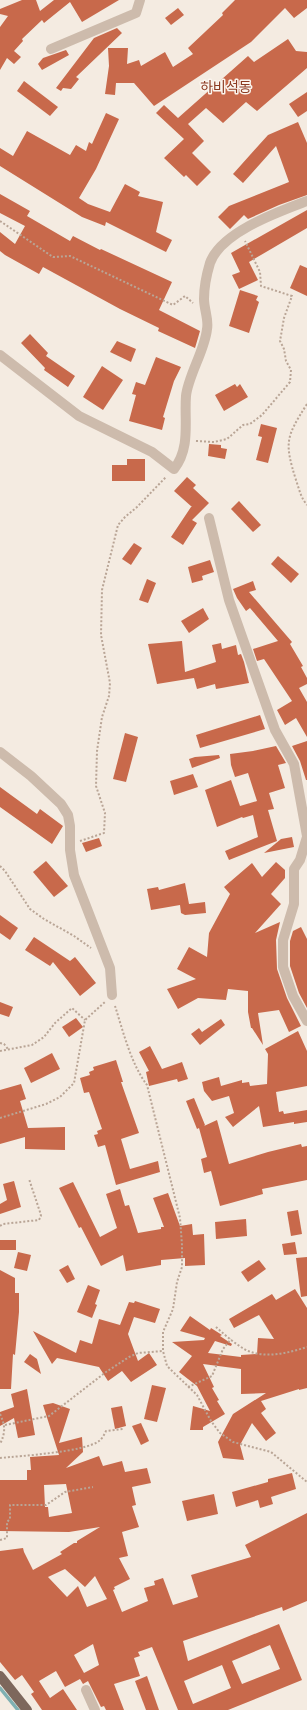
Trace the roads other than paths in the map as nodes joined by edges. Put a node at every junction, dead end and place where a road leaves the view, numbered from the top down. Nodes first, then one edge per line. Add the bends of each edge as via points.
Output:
1 (140, 0) edge
2 (52, 49) dead end
3 (307, 201) edge
4 (0, 355) edge
5 (209, 518) dead end
6 (0, 752) edge
7 (307, 836) edge
8 (112, 995) road end
9 (307, 1021) edge
10 (0, 1676) edge
11 (86, 1690) dead end
12 (27, 1710) edge
13 (95, 1710) edge

1 - 2 street via 136,13
3 - 4 street via 235,233 210,262 204,299 208,329 186,394 185,439 181,460 174,468 152,452 80,416
5 - 7 street via 232,607 275,730 294,764
6 - 8 street via 31,776 61,804 68,815 74,875 110,968
7 - 9 street via 300,860 294,870 294,904 283,940 283,967 293,996
10 - 12 main road
11 - 13 street

